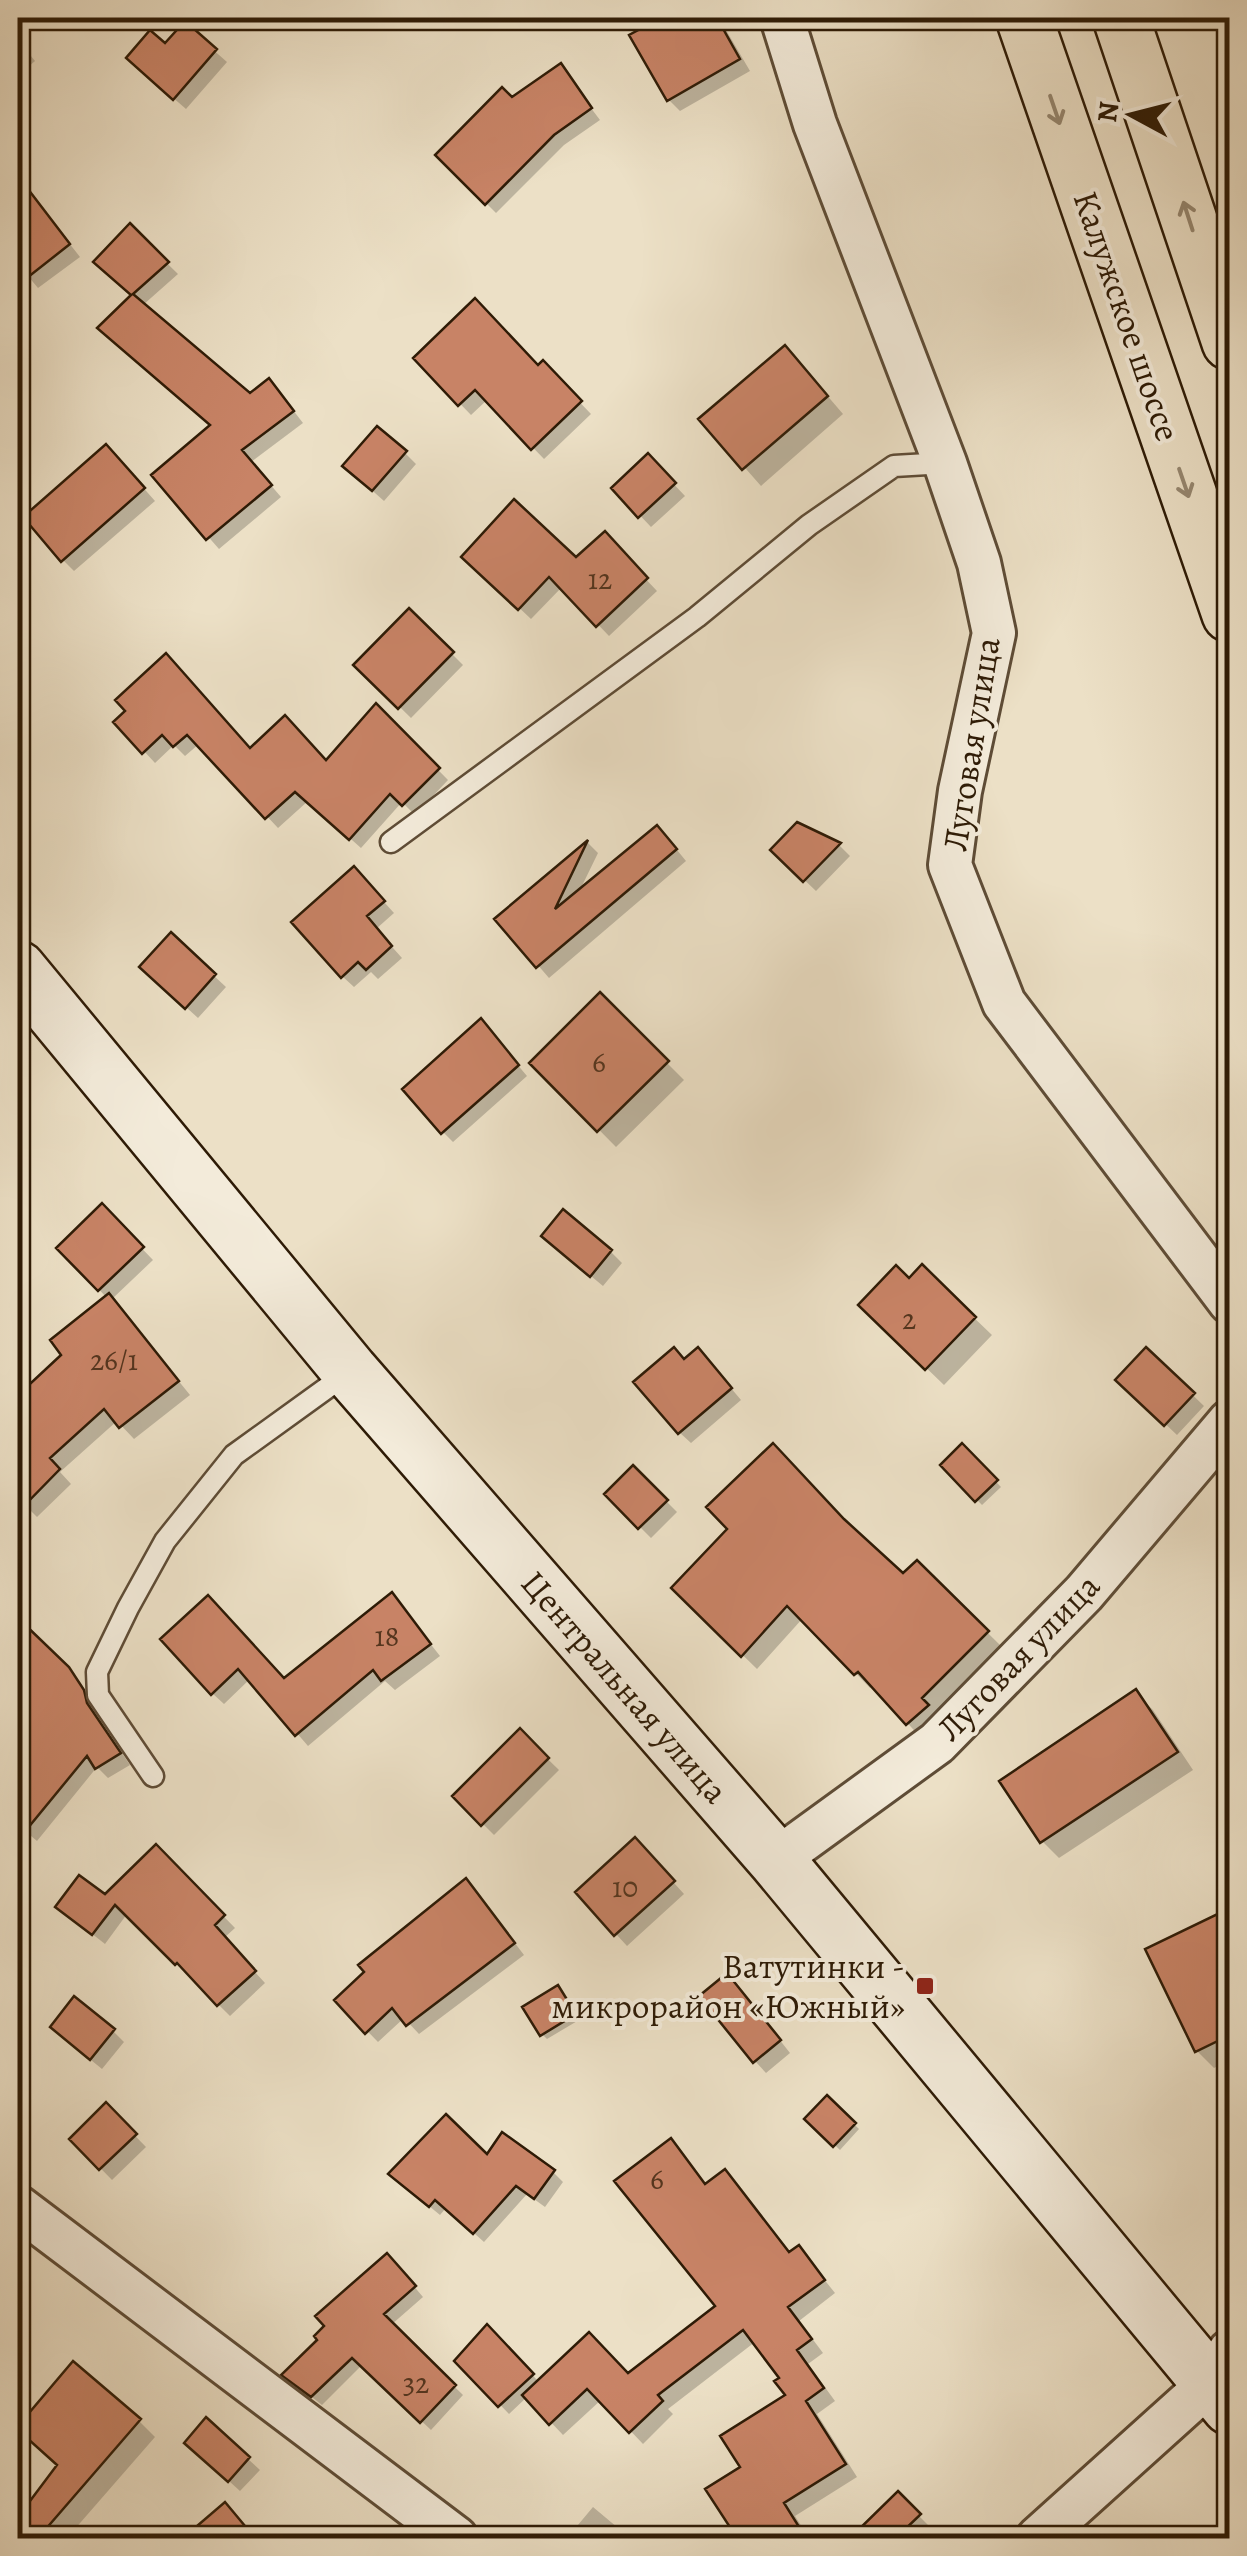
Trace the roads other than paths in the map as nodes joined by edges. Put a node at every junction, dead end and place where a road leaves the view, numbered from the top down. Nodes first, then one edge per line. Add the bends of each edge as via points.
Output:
1 (782, 18) edge
2 (1024, 18) edge
3 (1121, 18) edge
4 (1230, 342) edge
5 (945, 462) junction
6 (1230, 614) edge
7 (391, 842) dead end
8 (18, 969) edge
9 (1230, 1302) edge
10 (350, 1371) junction
11 (1230, 1421) edge
12 (152, 1776) dead end
13 (776, 1860) junction
14 (18, 2207) edge
15 (1223, 2381) edge
16 (456, 2538) edge
17 (1038, 2538) edge

1 - 5 street, Луговая улица via 815,124
2 -> 6 highway, Калужское шоссе
4 -> 3 highway
5 - 7 lane via 894,466
5 - 9 street, Луговая улица via 994,633 950,864 1004,1003
8 - 10 street, Центральная улица
10 - 12 lane via 234,1456 165,1541 128,1608 97,1672 98,1695
10 - 13 street, Центральная улица
11 - 13 street, Луговая улица via 1084,1593 937,1743
13 - 15 street, Центральная улица
14 - 16 street
15 - 17 street

